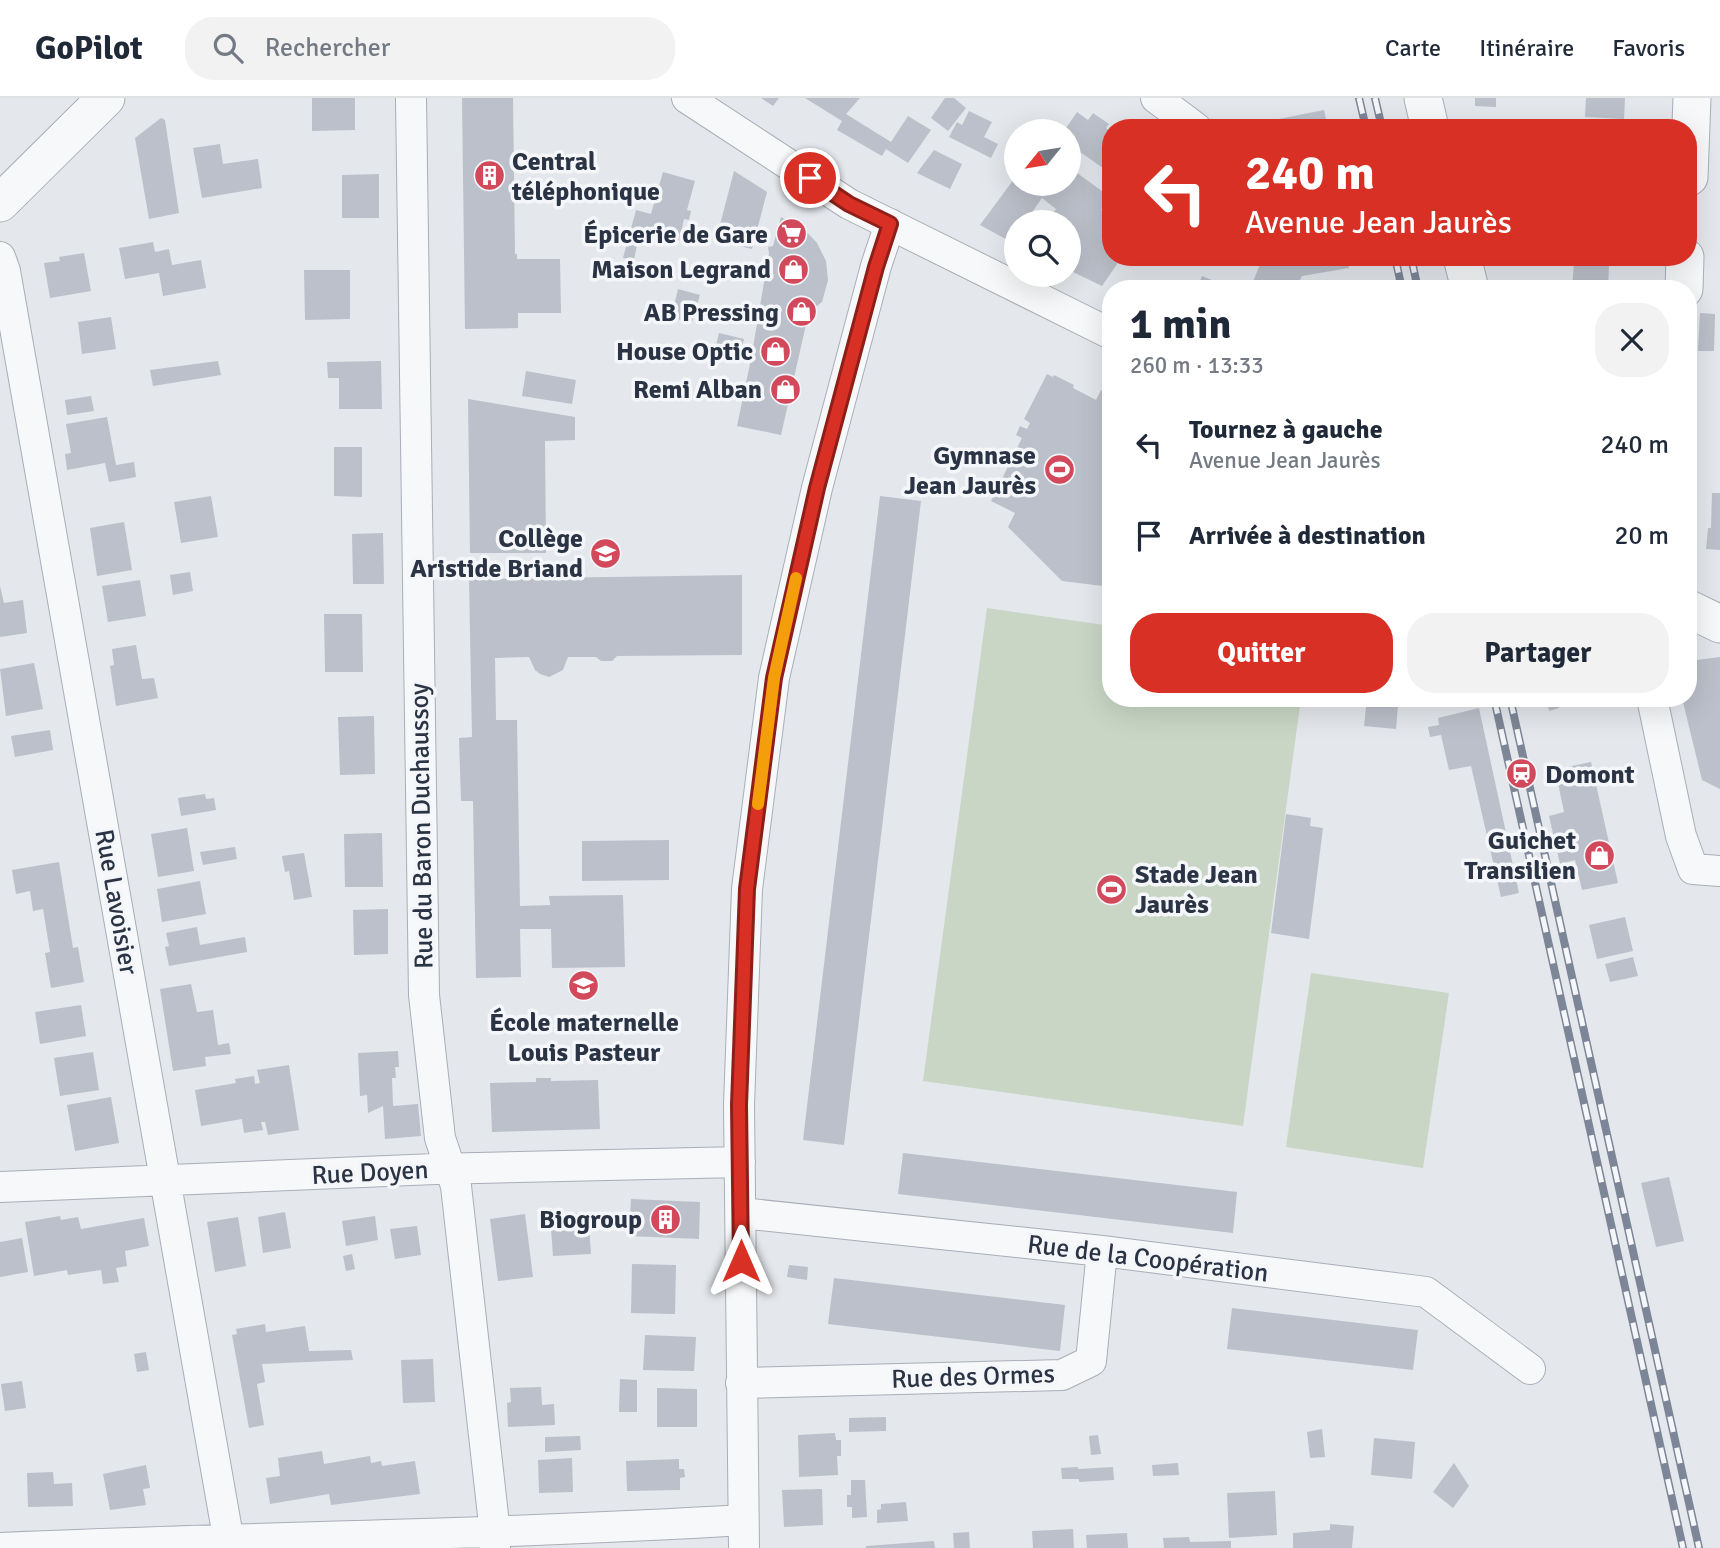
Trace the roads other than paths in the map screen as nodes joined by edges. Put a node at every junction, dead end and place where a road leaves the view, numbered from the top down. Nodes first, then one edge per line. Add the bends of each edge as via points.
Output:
1 (106, 98) edge
2 (411, 98) edge
3 (687, 98) edge
4 (1156, 98) edge
5 (1423, 98) edge
6 (1692, 98) edge
7 (1184, 119) edge
8 (1428, 119) edge
9 (1691, 119) edge
10 (0, 203) edge
11 (890, 224) junction
12 (0, 257) edge
13 (1102, 330) edge
14 (1697, 613) edge
15 (1720, 624) edge
16 (1654, 707) edge
17 (1707, 870) edge
18 (740, 1162) junction
19 (451, 1169) junction
20 (166, 1181) junction
21 (0, 1187) edge
22 (741, 1213) junction
23 (1102, 1251) junction
24 (1530, 1369) dead end
25 (741, 1383) junction
26 (744, 1534) edge
27 (495, 1540) edge
28 (230, 1543) edge
29 (0, 1548) edge

1 - 10 street
2 - 19 street, Rue du Baron Duchaussoy via 424,995 440,1138
3 - 11 street via 849,204
4 - 7 street
5 - 8 street
6 - 9 street
11 - 13 street
11 - 18 street via 817,488 774,678 747,889
12 - 20 street, Rue Lavoisier
14 - 15 street
16 - 17 street via 1681,836
18 - 19 street, Rue Doyen
18 - 22 street
19 - 20 street, Rue Doyen
19 - 27 street, Rue du Baron Duchaussoy
20 - 21 street, Rue Doyen
20 - 28 street, Rue Lavoisier
22 - 23 street, Rue de la Coopération
22 - 25 street
23 - 24 street, Rue de la Coopération via 1426,1292
23 - 25 street, Rue des Ormes via 1091,1361 1062,1375
25 - 26 street
26 - 27 street
27 - 28 street
28 - 29 street

